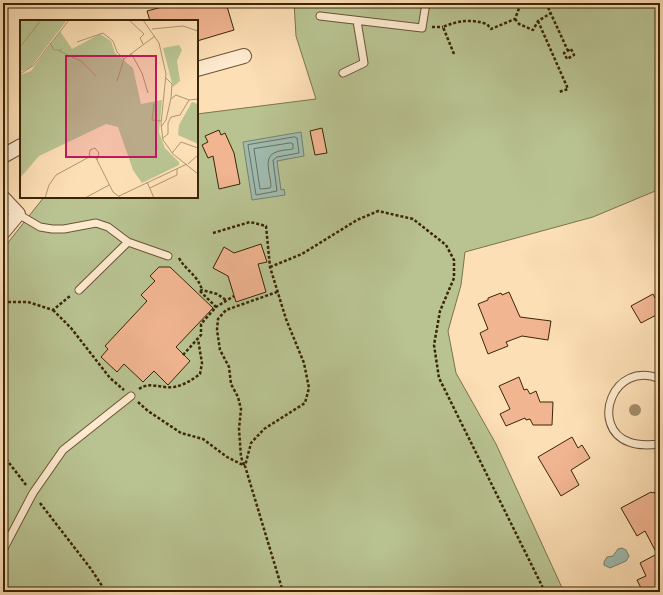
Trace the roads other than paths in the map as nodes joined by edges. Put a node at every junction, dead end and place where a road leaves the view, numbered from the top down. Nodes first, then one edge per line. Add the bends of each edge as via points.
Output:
1 (426, 3) edge
2 (320, 16) dead end
3 (358, 21) junction
4 (244, 56) dead end
5 (198, 69) edge
6 (343, 73) dead end
7 (20, 147) edge
8 (3, 156) edge
9 (3, 198) edge
10 (18, 214) junction
11 (3, 232) edge
12 (128, 242) junction
13 (168, 256) dead end
14 (79, 290) road end
15 (660, 379) edge
16 (131, 396) road end
17 (660, 444) edge
18 (3, 550) edge

1 - 3 lane via 422,28
2 - 3 lane
3 - 6 lane via 364,63
4 - 5 street
7 - 8 street
9 - 10 street
10 - 11 street
10 - 12 lane via 40,226 52,229 96,224 108,227
12 - 13 lane
12 - 14 lane
15 - 17 lane via 646,376 628,379 612,394 609,405 611,424 621,438 638,444
16 - 18 lane via 63,450 33,493

